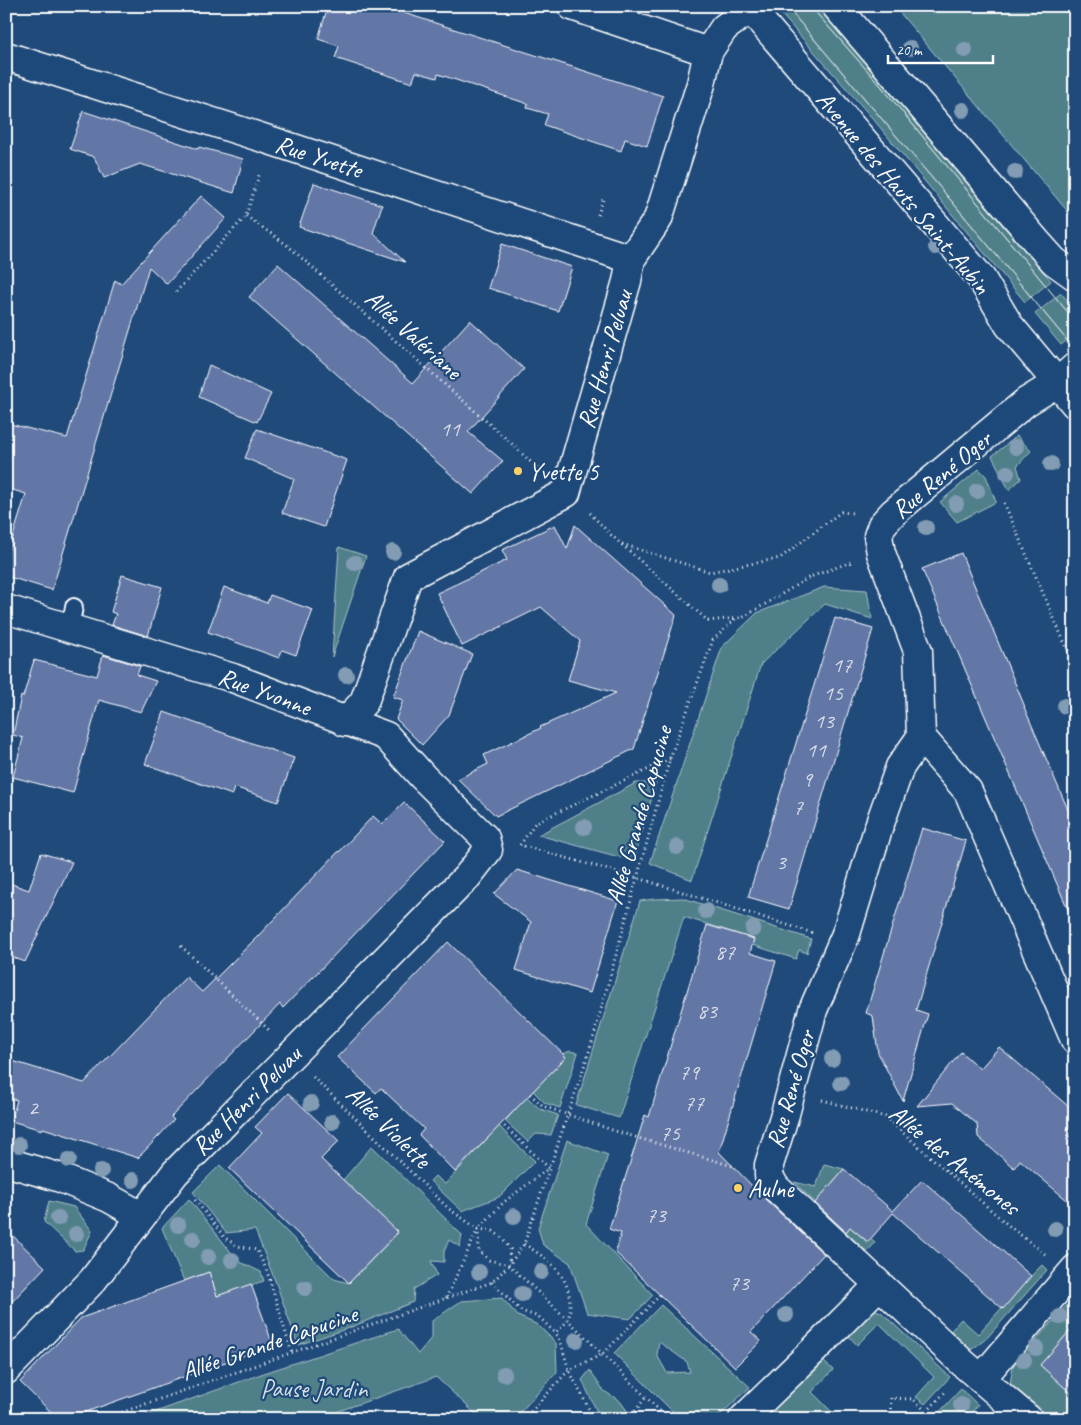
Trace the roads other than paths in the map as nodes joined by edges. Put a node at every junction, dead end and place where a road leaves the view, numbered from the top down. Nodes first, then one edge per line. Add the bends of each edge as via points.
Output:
1 (572, 6) edge
2 (836, 6) edge
3 (749, 7) edge
4 (708, 52) junction
5 (6, 56) edge
6 (631, 259) junction
7 (1075, 276) edge
8 (1066, 375) edge
9 (1075, 404) edge
10 (6, 609) edge
11 (345, 722) junction
12 (921, 736) junction
13 (485, 838) joint
14 (1075, 1040) edge
15 (6, 1162) edge
16 (140, 1216) junction
17 (1062, 1264) edge
18 (879, 1285) junction
19 (6, 1370) edge
20 (981, 1379) junction
21 (743, 1419) edge
22 (1028, 1419) edge

1 - 4 street
2 - 7 street via 1037,242 1054,261
3 - 4 street, Rue Henri Peluau via 724,28
3 - 8 street, Avenue des Hauts Saint-Aubin via 981,278 1008,325
4 - 6 street, Rue Henri Peluau via 658,219
5 - 6 street, Rue Yvette
6 - 11 street, Rue Henri Peluau via 566,493 408,577 364,702
8 - 9 street, Avenue des Hauts Saint-Aubin
8 - 12 street, Rue René Oger via 1026,402 893,513 880,530 881,553 918,651
10 - 11 street, Rue Yvonne via 72,618
11 - 13 street, Rue Yvonne via 386,736
12 - 14 street via 968,791
12 - 18 street, Rue René Oger via 900,767 846,934 813,1010 768,1165 775,1187
13 - 16 street, Rue Henri Peluau via 488,850 467,877 175,1173
15 - 16 street via 58,1177 109,1198
16 - 19 street, Rue Henri Peluau via 93,1280
17 - 20 street
18 - 20 street, Rue René Oger
18 - 21 street
20 - 22 street, Rue René Oger

